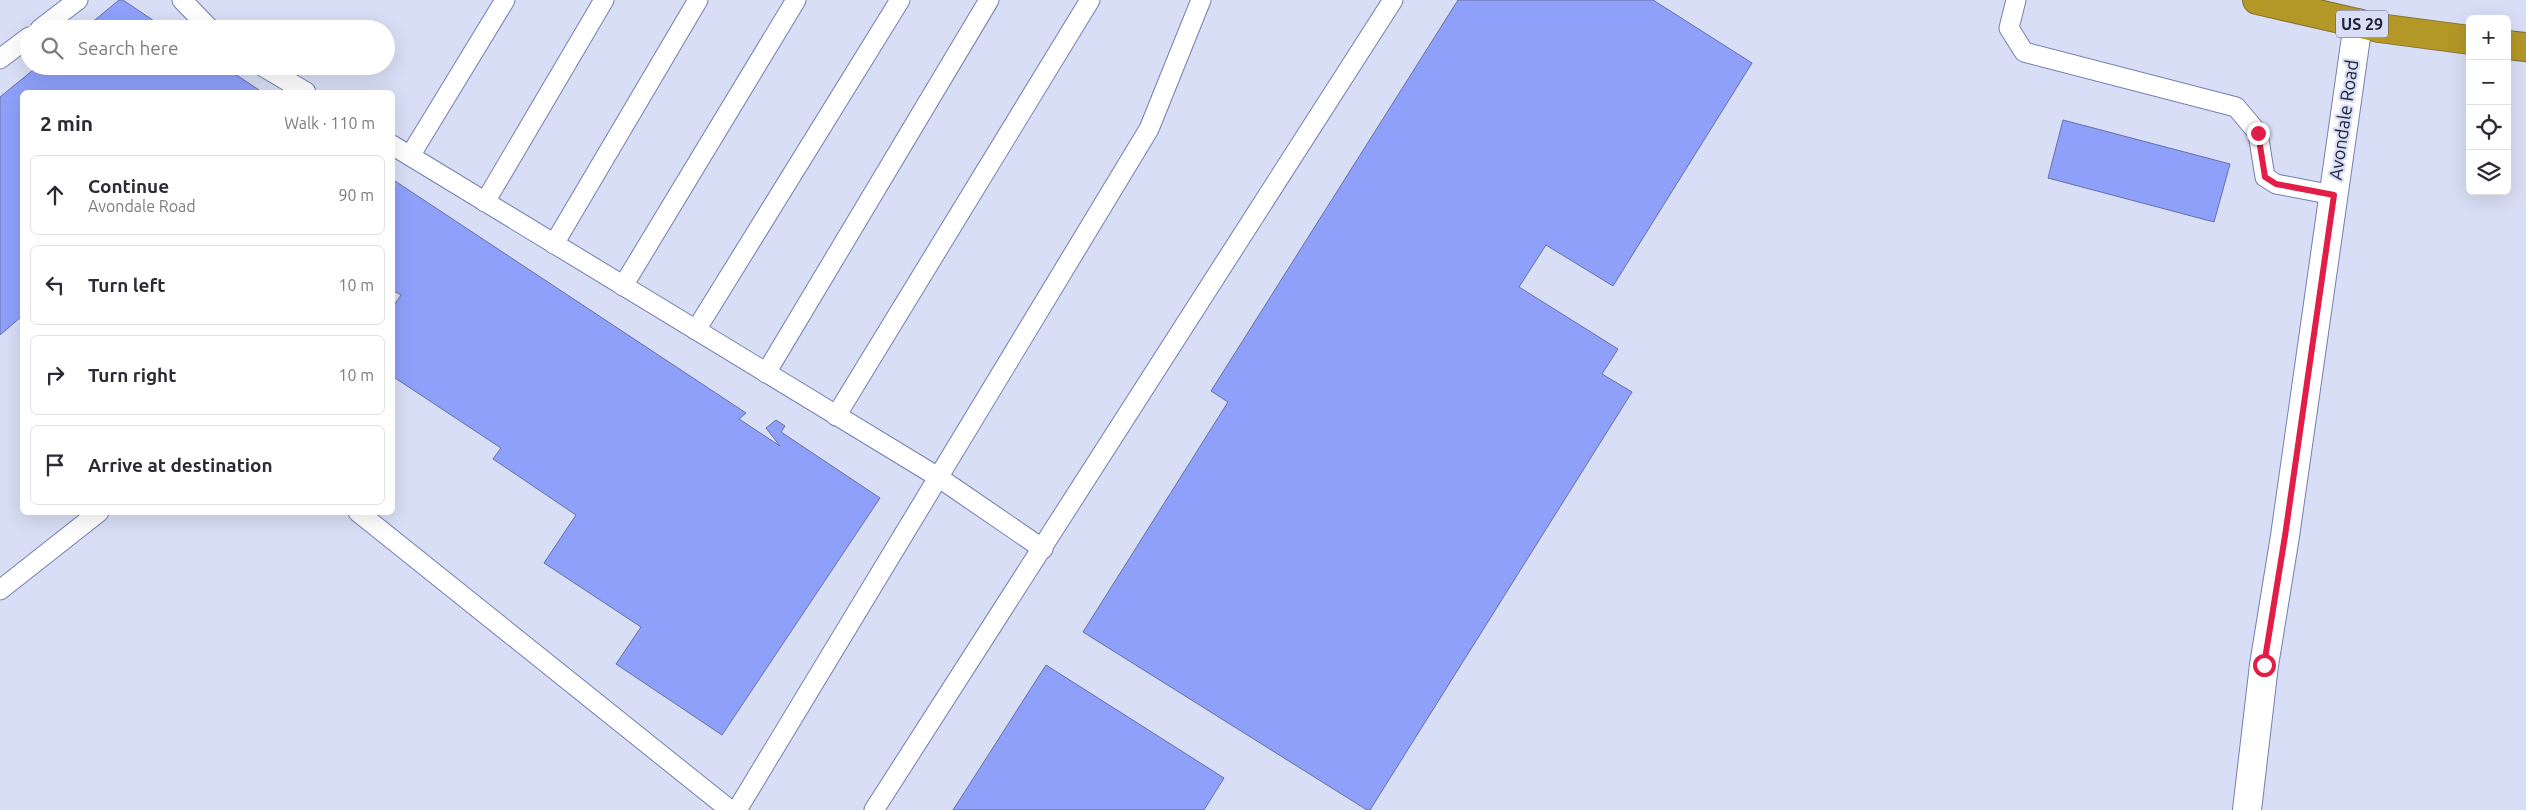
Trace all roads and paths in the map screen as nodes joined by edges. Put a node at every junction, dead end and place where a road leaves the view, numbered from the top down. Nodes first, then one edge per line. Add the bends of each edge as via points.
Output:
1 (78, 0) edge
2 (182, 0) edge
3 (505, 0) edge
4 (604, 0) edge
5 (698, 0) edge
6 (796, 0) edge
7 (900, 0) edge
8 (989, 0) edge
9 (1090, 0) edge
10 (1201, 0) edge
11 (1393, 0) edge
12 (2016, 0) edge
13 (2257, 0) edge
14 (52, 20) edge
15 (201, 20) edge
16 (2358, 23) junction
17 (2466, 39) edge
18 (20, 44) edge
19 (2511, 45) edge
20 (2526, 47) edge
21 (0, 59) edge
22 (277, 75) edge
23 (303, 90) edge
24 (395, 147) edge
25 (410, 156) junction
26 (2334, 195) junction
27 (485, 202) junction
28 (554, 244) junction
29 (624, 286) junction
30 (696, 330) junction
31 (766, 373) junction
32 (836, 416) junction
33 (938, 478) junction
34 (95, 515) edge
35 (362, 515) edge
36 (1043, 548) junction
37 (0, 590) edge
38 (730, 810) edge
39 (737, 810) edge
40 (874, 810) edge
41 (2247, 810) edge

1 - 14 lane
2 - 15 lane
3 - 25 lane
4 - 27 lane
5 - 28 lane
6 - 29 lane
7 - 30 lane
8 - 31 lane
9 - 32 lane
10 - 33 lane via 1149,128
11 - 36 lane
12 - 26 lane via 2010,28 2024,52 2236,107 2258,133 2265,177 2276,184
13 - 16 highway, US 29
16 - 17 highway, US 29
16 - 26 street, Avondale Road
18 - 21 lane
19 - 20 highway
22 - 23 lane
24 - 25 lane
25 - 27 lane
26 - 41 street, Avondale Road via 2264,665
27 - 28 lane
28 - 29 lane
29 - 30 lane
30 - 31 lane
31 - 32 lane
32 - 33 lane
33 - 36 lane
33 - 39 lane
34 - 37 lane
35 - 38 lane
36 - 40 lane

